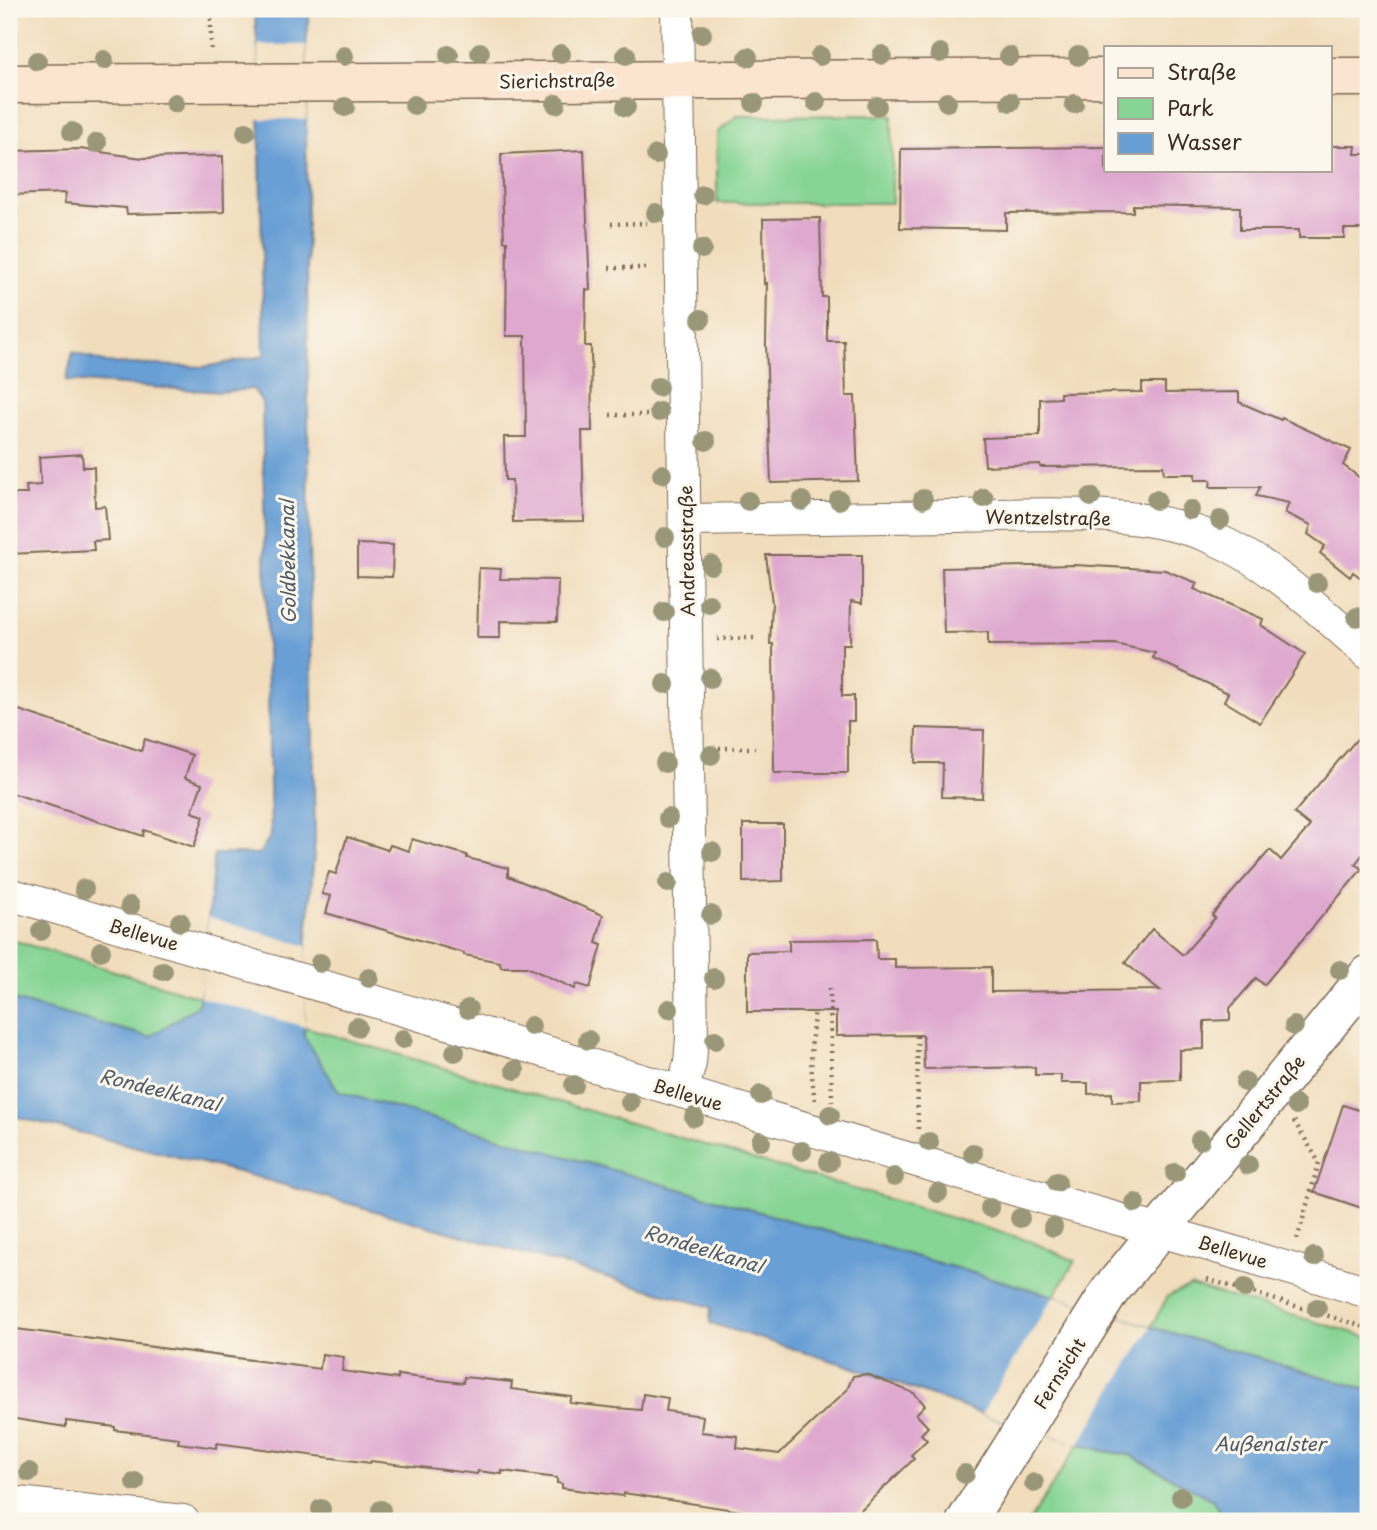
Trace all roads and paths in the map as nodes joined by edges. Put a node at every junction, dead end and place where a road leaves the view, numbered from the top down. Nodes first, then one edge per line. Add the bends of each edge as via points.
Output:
1 (211, 9) edge
2 (677, 9) edge
3 (211, 50) dead end
4 (1332, 77) edge
5 (1368, 77) edge
6 (1104, 78) edge
7 (678, 79) junction
8 (9, 84) edge
9 (647, 223) dead end
10 (611, 224) dead end
11 (609, 268) dead end
12 (648, 268) dead end
13 (610, 415) dead end
14 (650, 415) dead end
15 (686, 520) junction
16 (757, 638) dead end
17 (717, 639) dead end
18 (1368, 653) edge
19 (719, 748) dead end
20 (755, 748) dead end
21 (9, 894) edge
22 (1368, 975) edge
23 (830, 988) dead end
24 (815, 1010) dead end
25 (917, 1036) dead end
26 (682, 1092) junction
27 (815, 1101) dead end
28 (832, 1106) dead end
29 (1294, 1121) dead end
30 (918, 1130) dead end
31 (1159, 1230) junction
32 (1296, 1241) dead end
33 (1199, 1277) dead end
34 (1368, 1293) edge
35 (1368, 1328) edge
36 (9, 1502) edge
37 (183, 1521) edge
38 (966, 1521) edge

1 - 3 path
2 - 7 street, Andreasstraße
4 - 5 main road
6 - 7 main road, Sierichstraße
7 - 8 main road, Sierichstraße
7 - 15 street, Andreasstraße
9 - 10 path
11 - 12 path
13 - 14 path
15 - 18 street, Wentzelstraße via 1074,515 1157,522 1186,528 1245,554 1291,586
15 - 26 street, Andreasstraße via 692,1038
16 - 17 path
19 - 20 path
21 - 26 street, Bellevue
22 - 31 street, Gellertstraße
23 - 28 path
24 - 27 path via 811,1078
25 - 30 path
26 - 31 street, Bellevue
29 - 32 path via 1319,1162
31 - 34 street, Bellevue
31 - 38 street, Fernsicht via 1098,1310
33 - 35 path
36 - 37 street

